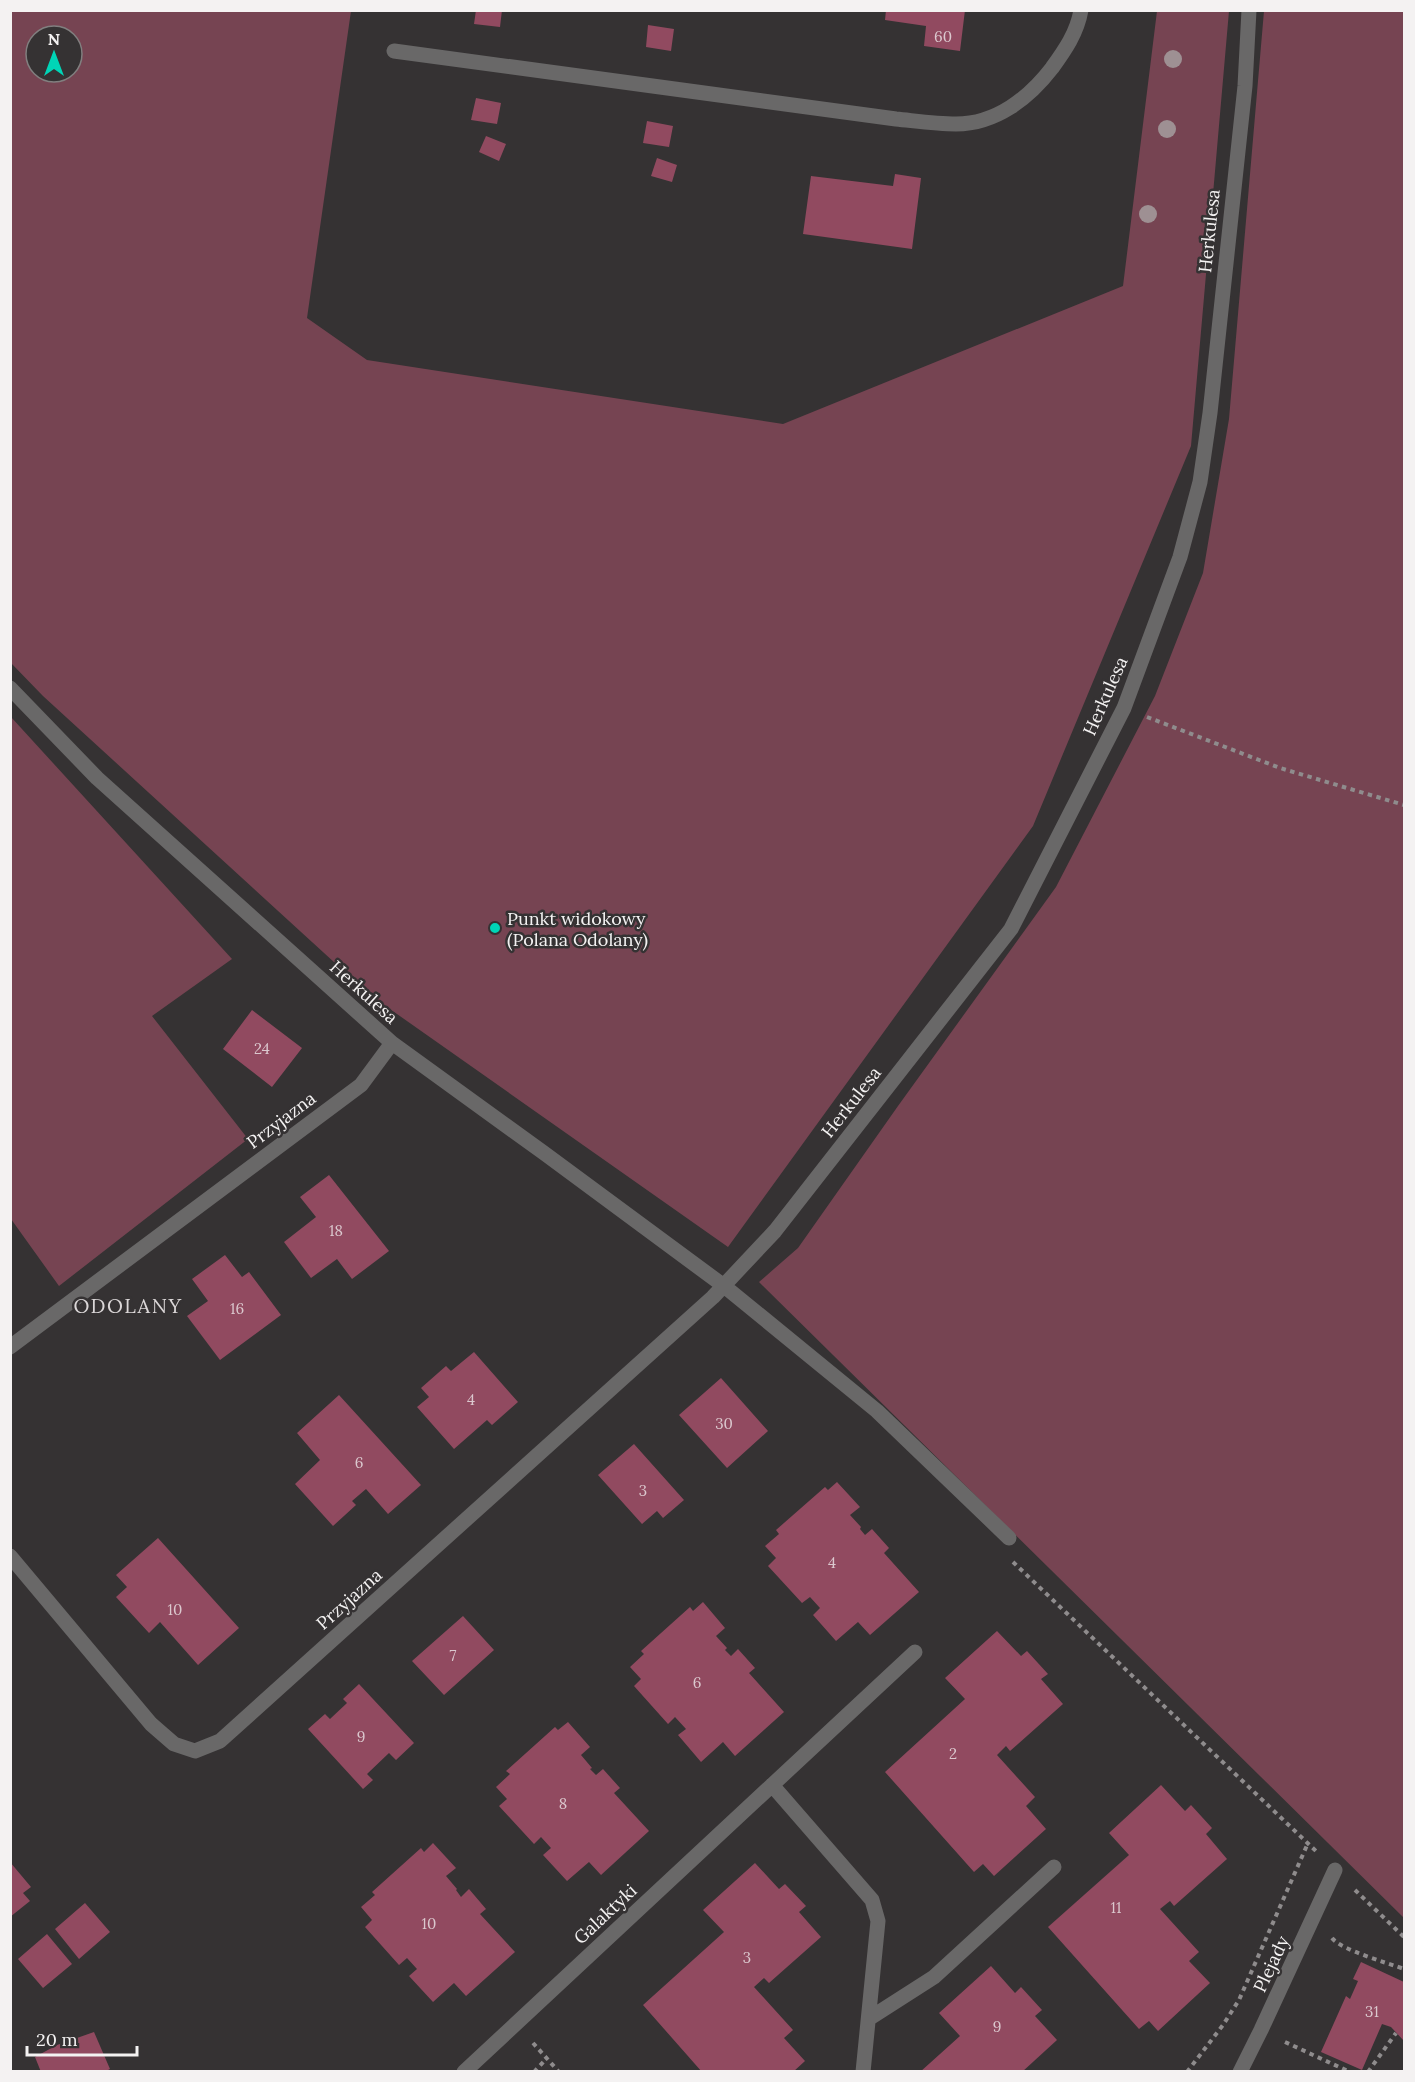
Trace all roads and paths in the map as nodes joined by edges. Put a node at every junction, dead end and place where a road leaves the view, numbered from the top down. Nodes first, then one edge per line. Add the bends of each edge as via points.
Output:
1 (1081, 10) edge
2 (1249, 10) edge
3 (394, 51) dead end
4 (10, 688) edge
5 (1124, 708) junction
6 (1404, 805) edge
7 (392, 1043) junction
8 (724, 1286) junction
9 (10, 1347) edge
10 (1009, 1538) joint
11 (10, 1556) edge
12 (915, 1652) dead end
13 (772, 1785) junction
14 (1308, 1843) junction
15 (1054, 1867) dead end
16 (1335, 1870) junction
17 (1329, 1932) dead end
18 (1404, 1937) edge
19 (1404, 1969) edge
20 (870, 2018) junction
21 (1396, 2033) dead end
22 (1281, 2040) dead end
23 (547, 2058) dead end
24 (551, 2063) dead end
25 (1241, 2071) edge
26 (464, 2072) edge
27 (534, 2072) edge
28 (559, 2072) edge
29 (863, 2072) edge
30 (1187, 2072) edge
31 (1350, 2072) edge
32 (1368, 2072) edge

1 - 3 street via 1068,46 1022,101 992,117 958,124
2 - 5 street, Herkulesa via 1244,97 1200,482 1180,557
4 - 7 street, Herkulesa via 97,778
5 - 6 path via 1280,768
5 - 8 street, Herkulesa via 1011,929 775,1231
7 - 8 street, Herkulesa
7 - 9 street, Przyjazna via 361,1085
8 - 10 street, Herkulesa via 877,1411
8 - 11 street, Przyjazna via 220,1742 195,1750 174,1744 152,1724
10 - 14 path via 1012,1562
12 - 13 street, Galaktyki
13 - 20 street via 872,1900 878,1921
13 - 26 street, Galaktyki
14 - 16 path
14 - 30 path via 1239,2000
15 - 20 street via 934,1977
16 - 18 path
16 - 25 street, Plejady
17 - 19 path via 1334,1941 1344,1946
20 - 29 street
21 - 32 path
22 - 31 path
23 - 27 path
24 - 28 path

